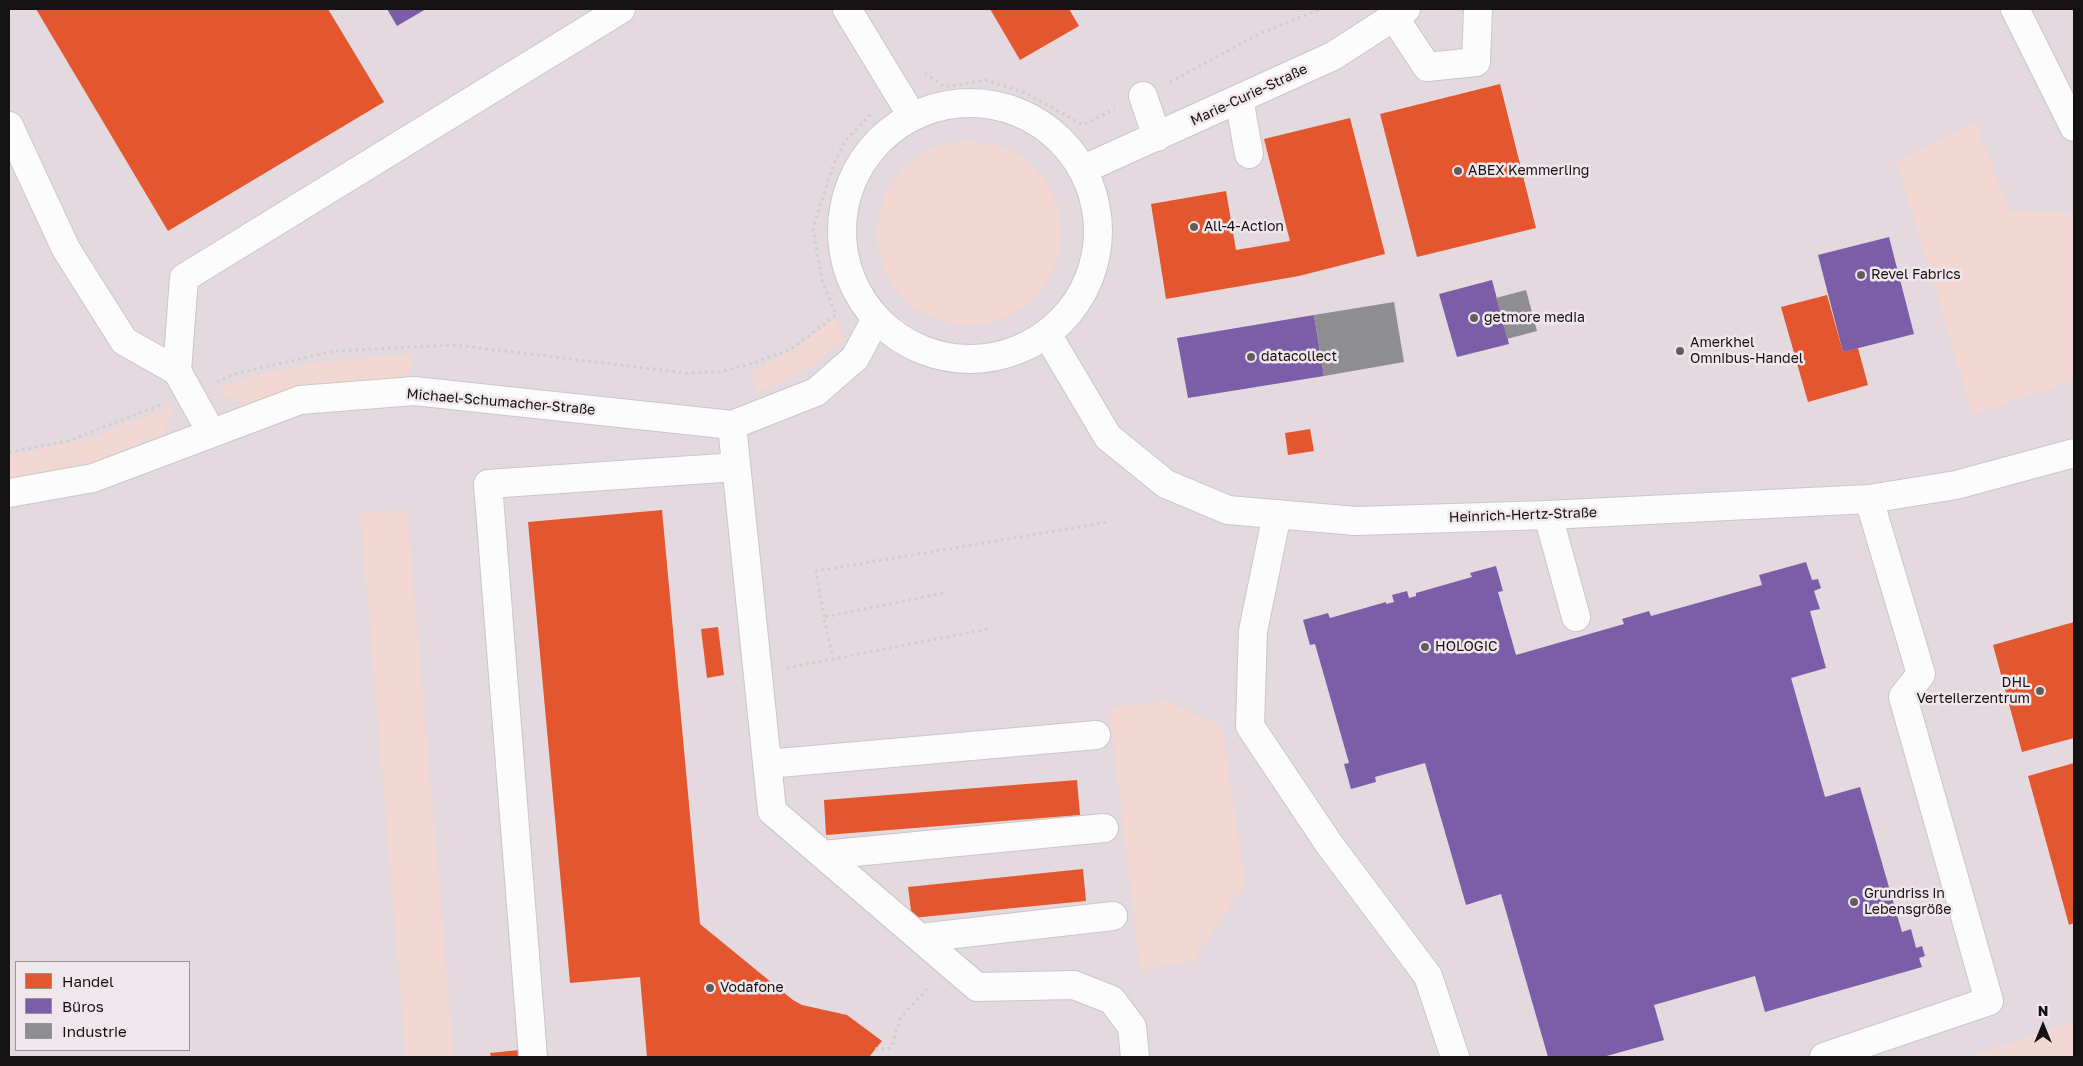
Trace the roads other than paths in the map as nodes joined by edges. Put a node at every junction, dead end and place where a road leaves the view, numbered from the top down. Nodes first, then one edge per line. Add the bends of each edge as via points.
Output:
1 (621, 9) edge
2 (847, 9) edge
3 (1478, 9) edge
4 (2015, 9) edge
5 (1400, 13) edge
6 (1142, 96) dead end
7 (1240, 99) junction
8 (905, 105) junction
9 (9, 126) edge
10 (2074, 127) edge
11 (1157, 137) junction
12 (1249, 154) dead end
13 (1084, 169) junction
14 (876, 318) junction
15 (1047, 334) junction
16 (177, 370) junction
17 (732, 425) junction
18 (211, 432) junction
19 (2074, 453) edge
20 (736, 467) junction
21 (9, 493) edge
22 (1869, 499) junction
23 (1276, 514) junction
24 (1548, 515) junction
25 (1576, 618) dead end
26 (1096, 735) dead end
27 (767, 764) junction
28 (1104, 828) dead end
29 (823, 854) junction
30 (1113, 916) dead end
31 (920, 938) junction
32 (533, 1057) edge
33 (1135, 1057) edge
34 (1454, 1057) edge
35 (1824, 1057) edge

1 - 16 street via 184,278
2 - 8 street
3 - 5 street via 1476,62 1427,67
4 - 10 street
5 - 7 street, Marie-Curie-Straße via 1333,56
6 - 11 street
7 - 11 street, Marie-Curie-Straße
7 - 12 street
8 - 13 street via 990,103 1027,115 1060,138
8 - 14 street via 856,171 843,208 842,247 853,286
9 - 16 street via 66,249 124,341
11 - 13 street, Marie-Curie-Straße
13 - 15 street via 1097,204 1099,240 1091,276 1074,309
14 - 15 street via 905,342 940,356 977,360 1014,352
14 - 17 street, Michael-Schumacher-Straße via 855,358 816,392
15 - 23 street, Heinrich-Hertz-Straße via 1108,437 1166,484 1228,510
16 - 18 street
17 - 18 street, Michael-Schumacher-Straße via 414,391 300,400
17 - 20 street
18 - 21 street, Michael-Schumacher-Straße via 93,478
19 - 22 street, Heinrich-Hertz-Straße via 1956,486
20 - 27 street
20 - 32 street via 488,484
22 - 24 street, Heinrich-Hertz-Straße
22 - 35 street via 1921,674 1903,697 1989,1001
23 - 24 street, Heinrich-Hertz-Straße via 1356,521
23 - 34 street via 1253,631 1250,726 1329,844 1428,976
24 - 25 street
26 - 27 street
27 - 29 street via 772,811
28 - 29 street
29 - 31 street
30 - 31 street
31 - 33 street via 977,987 1074,985 1112,1000 1132,1027

